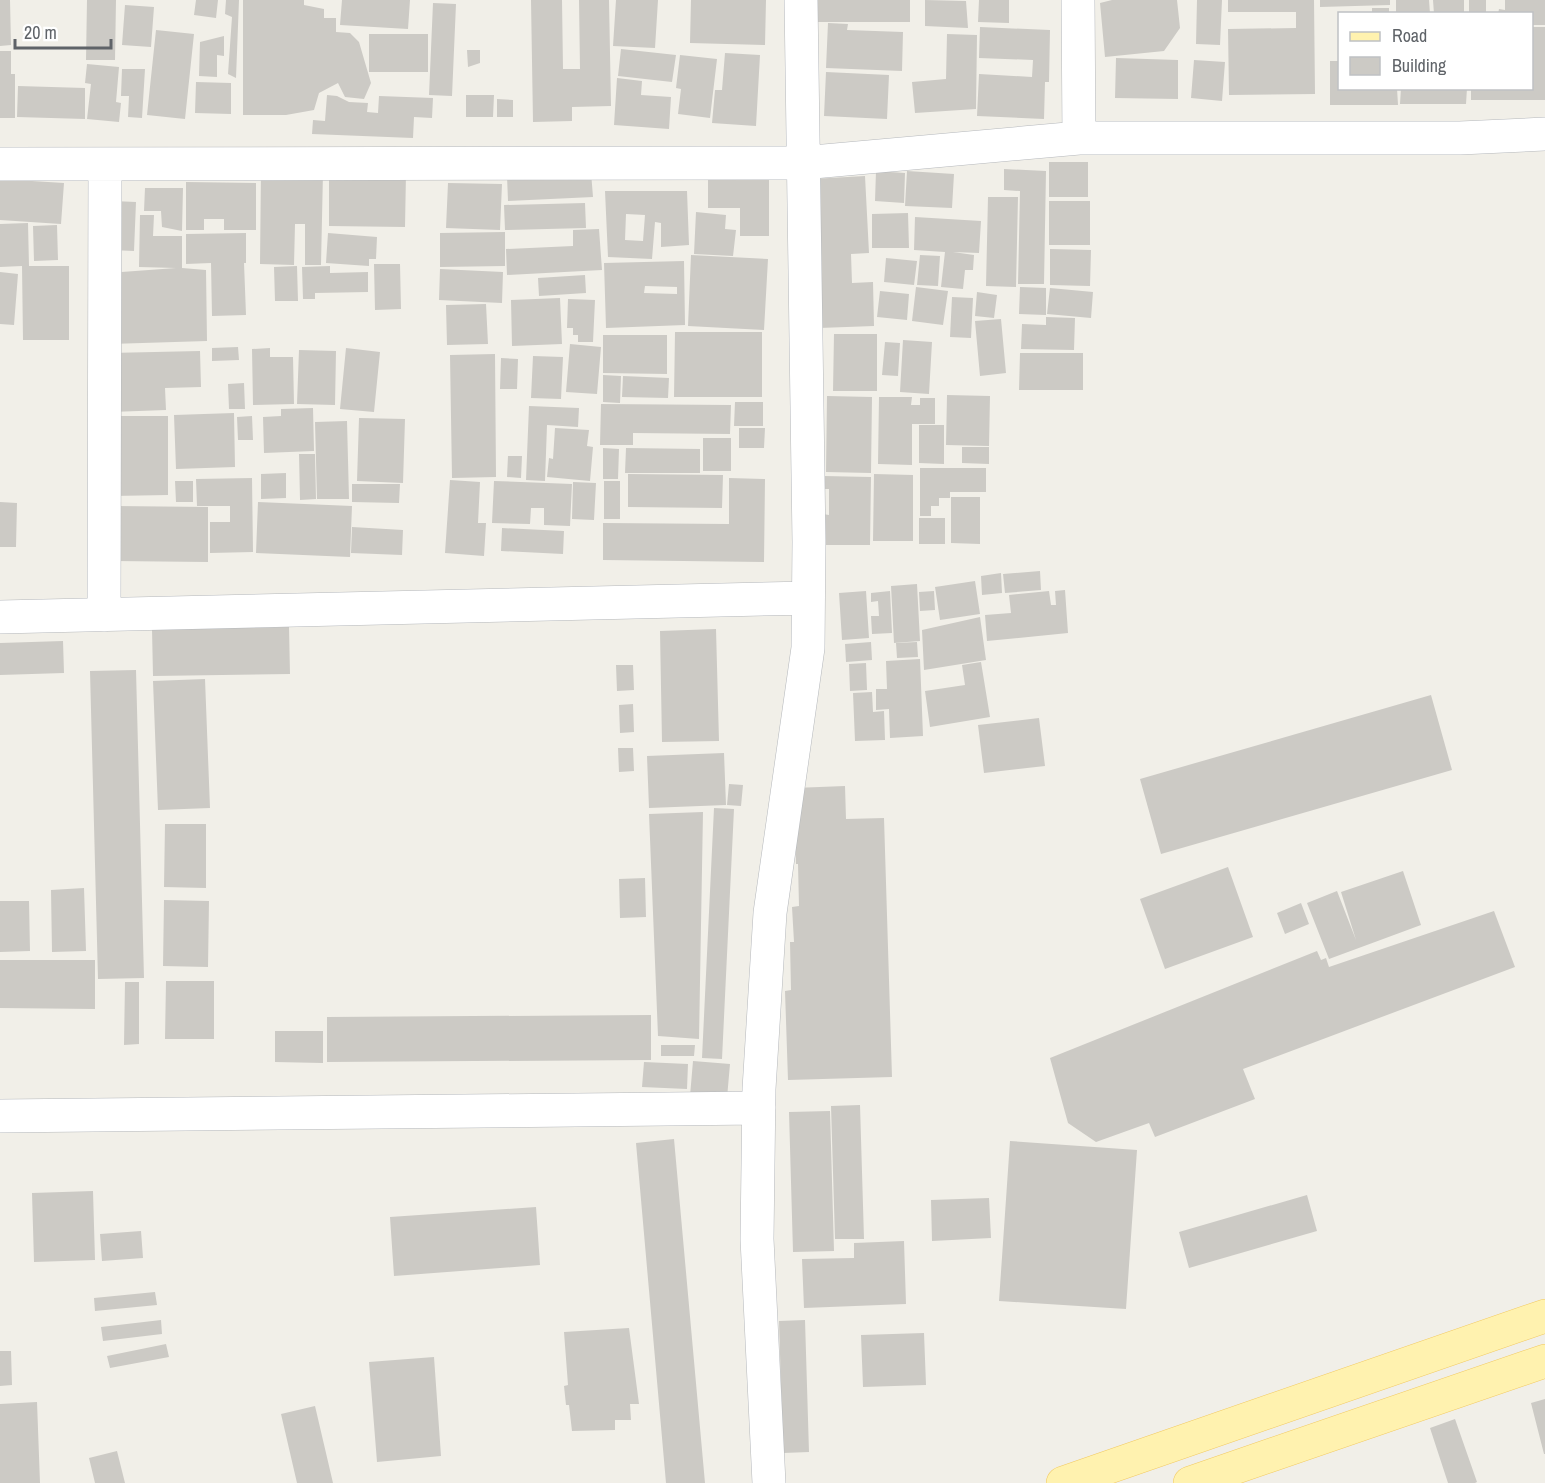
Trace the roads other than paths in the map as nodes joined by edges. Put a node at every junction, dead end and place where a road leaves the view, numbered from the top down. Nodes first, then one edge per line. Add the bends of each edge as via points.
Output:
1 (801, 0) edge
2 (1078, 0) edge
3 (1545, 134) edge
4 (1079, 138) junction
5 (802, 163) junction
6 (0, 164) edge
7 (105, 164) junction
8 (808, 598) junction
9 (104, 615) junction
10 (0, 617) edge
11 (759, 1108) junction
12 (0, 1116) edge
13 (1545, 1316) edge
14 (1545, 1361) edge
15 (769, 1483) edge
16 (1064, 1483) edge
17 (1190, 1483) edge

1 - 5 street
2 - 4 street
3 - 4 street via 1460,138
4 - 5 street
5 - 7 street
5 - 8 street
6 - 7 street
7 - 9 street
8 - 9 street
8 - 11 street via 808,648 770,913
9 - 10 street
11 - 12 street
11 - 15 street via 757,1239
13 - 16 main road
14 - 17 main road

